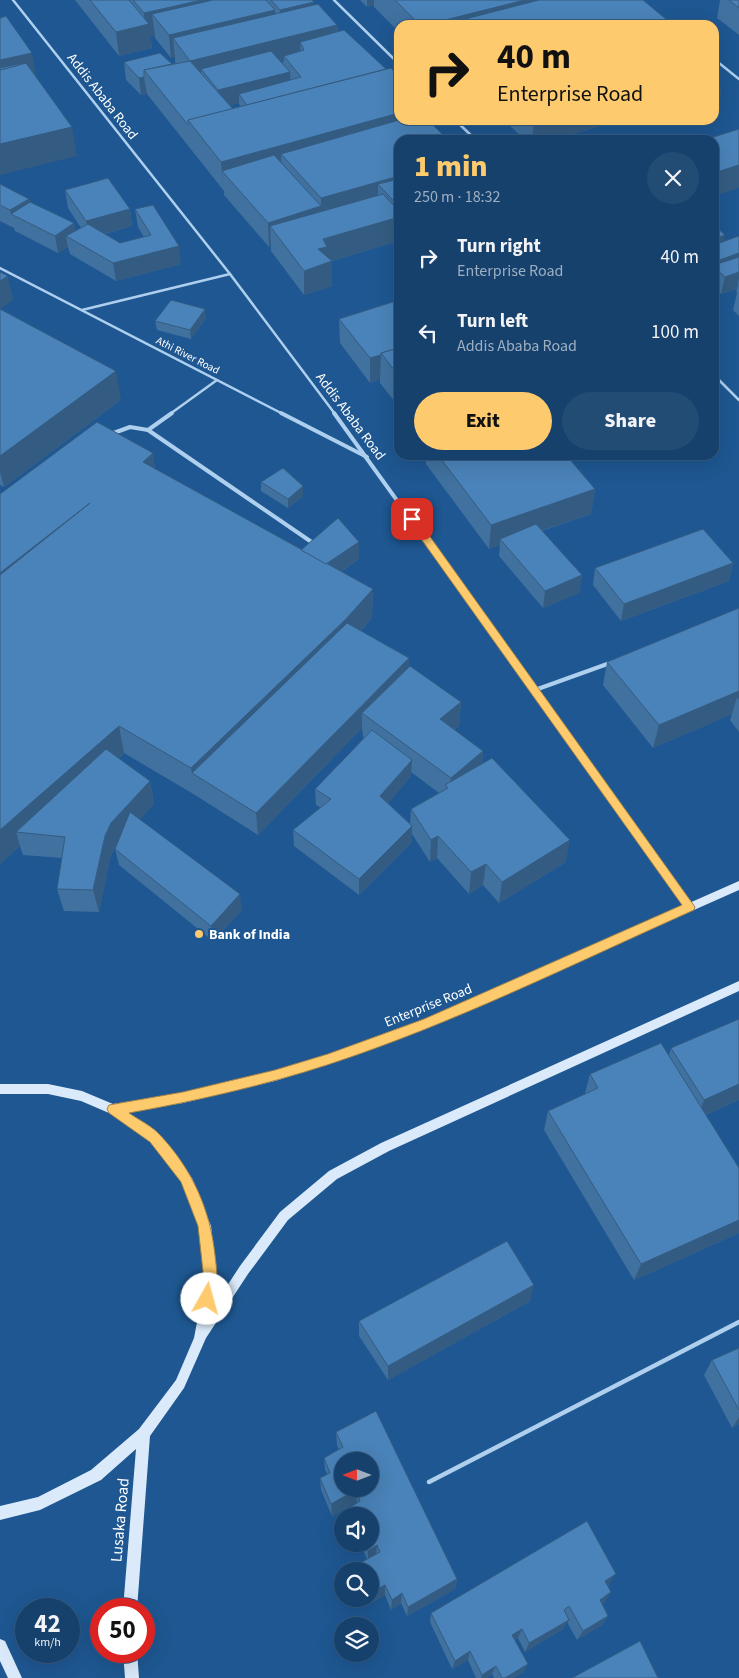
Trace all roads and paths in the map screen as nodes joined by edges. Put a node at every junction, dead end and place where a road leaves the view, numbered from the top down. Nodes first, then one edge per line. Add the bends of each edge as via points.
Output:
1 (13, 0) edge
2 (334, 0) edge
3 (394, 59) edge
4 (719, 63) edge
5 (739, 79) edge
6 (460, 125) edge
7 (471, 135) edge
8 (0, 268) edge
9 (230, 274) junction
10 (82, 310) junction
11 (217, 380) junction
12 (719, 380) edge
13 (739, 400) edge
14 (148, 430) junction
15 (105, 438) edge
16 (368, 457) junction
17 (313, 543) edge
18 (618, 660) edge
19 (535, 690) junction
20 (739, 885) edge
21 (690, 907) junction
22 (739, 986) edge
23 (0, 1089) edge
24 (113, 1109) junction
25 (739, 1322) edge
26 (200, 1338) junction
27 (144, 1434) junction
28 (429, 1482) dead end
29 (0, 1513) edge
30 (131, 1598) edge
31 (0, 1646) edge
32 (131, 1663) edge
33 (15, 1678) edge
34 (132, 1678) edge

1 - 9 lane, Addis Ababa Road
2 - 3 lane
4 - 5 lane
6 - 7 lane
8 - 10 lane, Athi River Road
9 - 10 lane
9 - 16 lane, Addis Ababa Road
10 - 11 lane, Athi River Road
11 - 14 lane
11 - 16 lane, Athi River Road
12 - 13 lane
14 - 15 lane via 130,427
14 - 17 lane
16 - 19 lane, Addis Ababa Road
18 - 19 lane
19 - 21 lane, Addis Ababa Road
20 - 21 main road, Enterprise Road
21 - 24 main road, Enterprise Road via 428,1023 328,1059 275,1076 183,1098
22 - 26 main road via 386,1147 333,1175 284,1216
23 - 24 main road via 48,1089 82,1096
24 - 26 main road via 154,1138 165,1151 186,1178 205,1226 211,1280
25 - 28 lane
26 - 27 main road via 180,1384
27 - 29 main road via 96,1475 40,1503
27 - 30 main road, Lusaka Road
31 - 33 main road
32 - 34 main road

